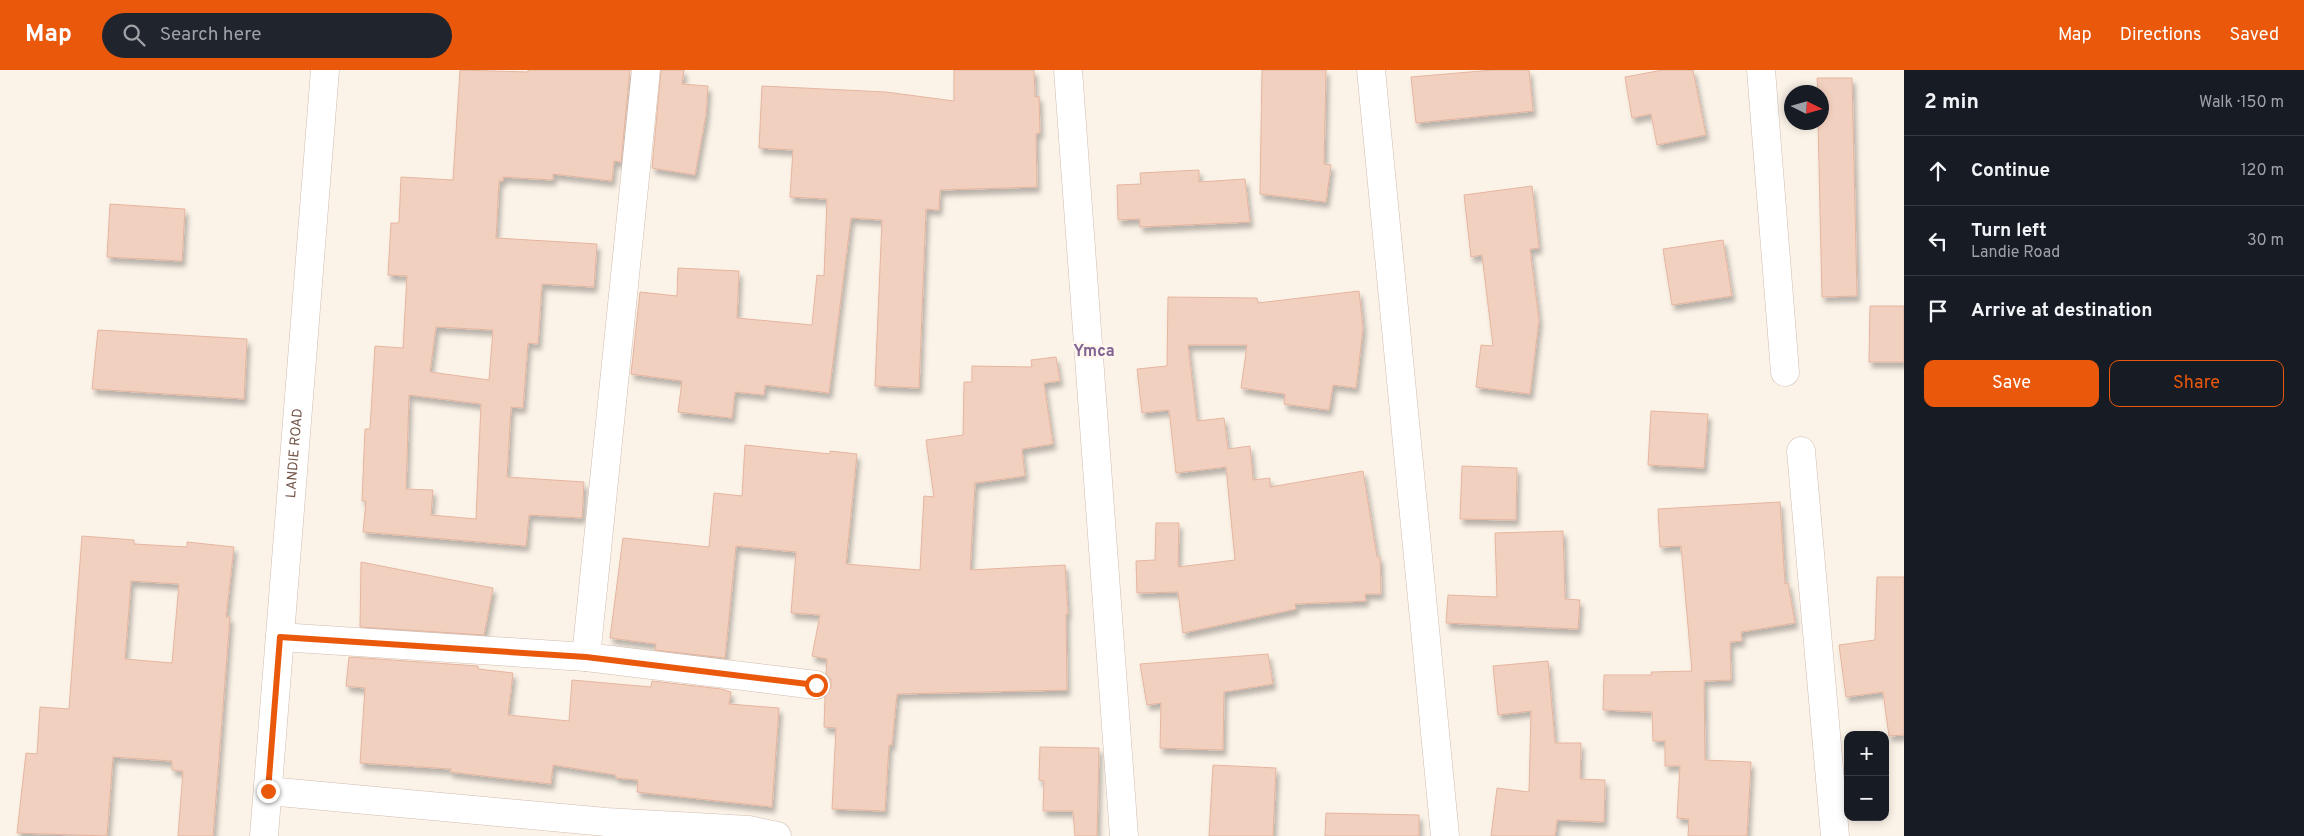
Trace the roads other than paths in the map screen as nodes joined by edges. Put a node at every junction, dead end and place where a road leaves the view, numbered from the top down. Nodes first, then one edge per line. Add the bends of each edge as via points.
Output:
1 (325, 70) edge
2 (646, 70) edge
3 (1068, 70) edge
4 (1371, 70) edge
5 (1761, 70) edge
6 (1785, 372) dead end
7 (1802, 451) dead end
8 (280, 637) junction
9 (586, 657) junction
10 (816, 685) dead end
11 (268, 791) junction
12 (264, 836) edge
13 (777, 836) edge
14 (1124, 836) edge
15 (1445, 836) edge
16 (1836, 836) edge

1 - 8 street, LANDIE ROAD
2 - 9 street
3 - 14 street
4 - 15 street
5 - 6 street
7 - 16 street
8 - 9 street
8 - 11 street, LANDIE ROAD
9 - 10 street
11 - 12 street, LANDIE ROAD
11 - 13 street via 606,822 749,830

